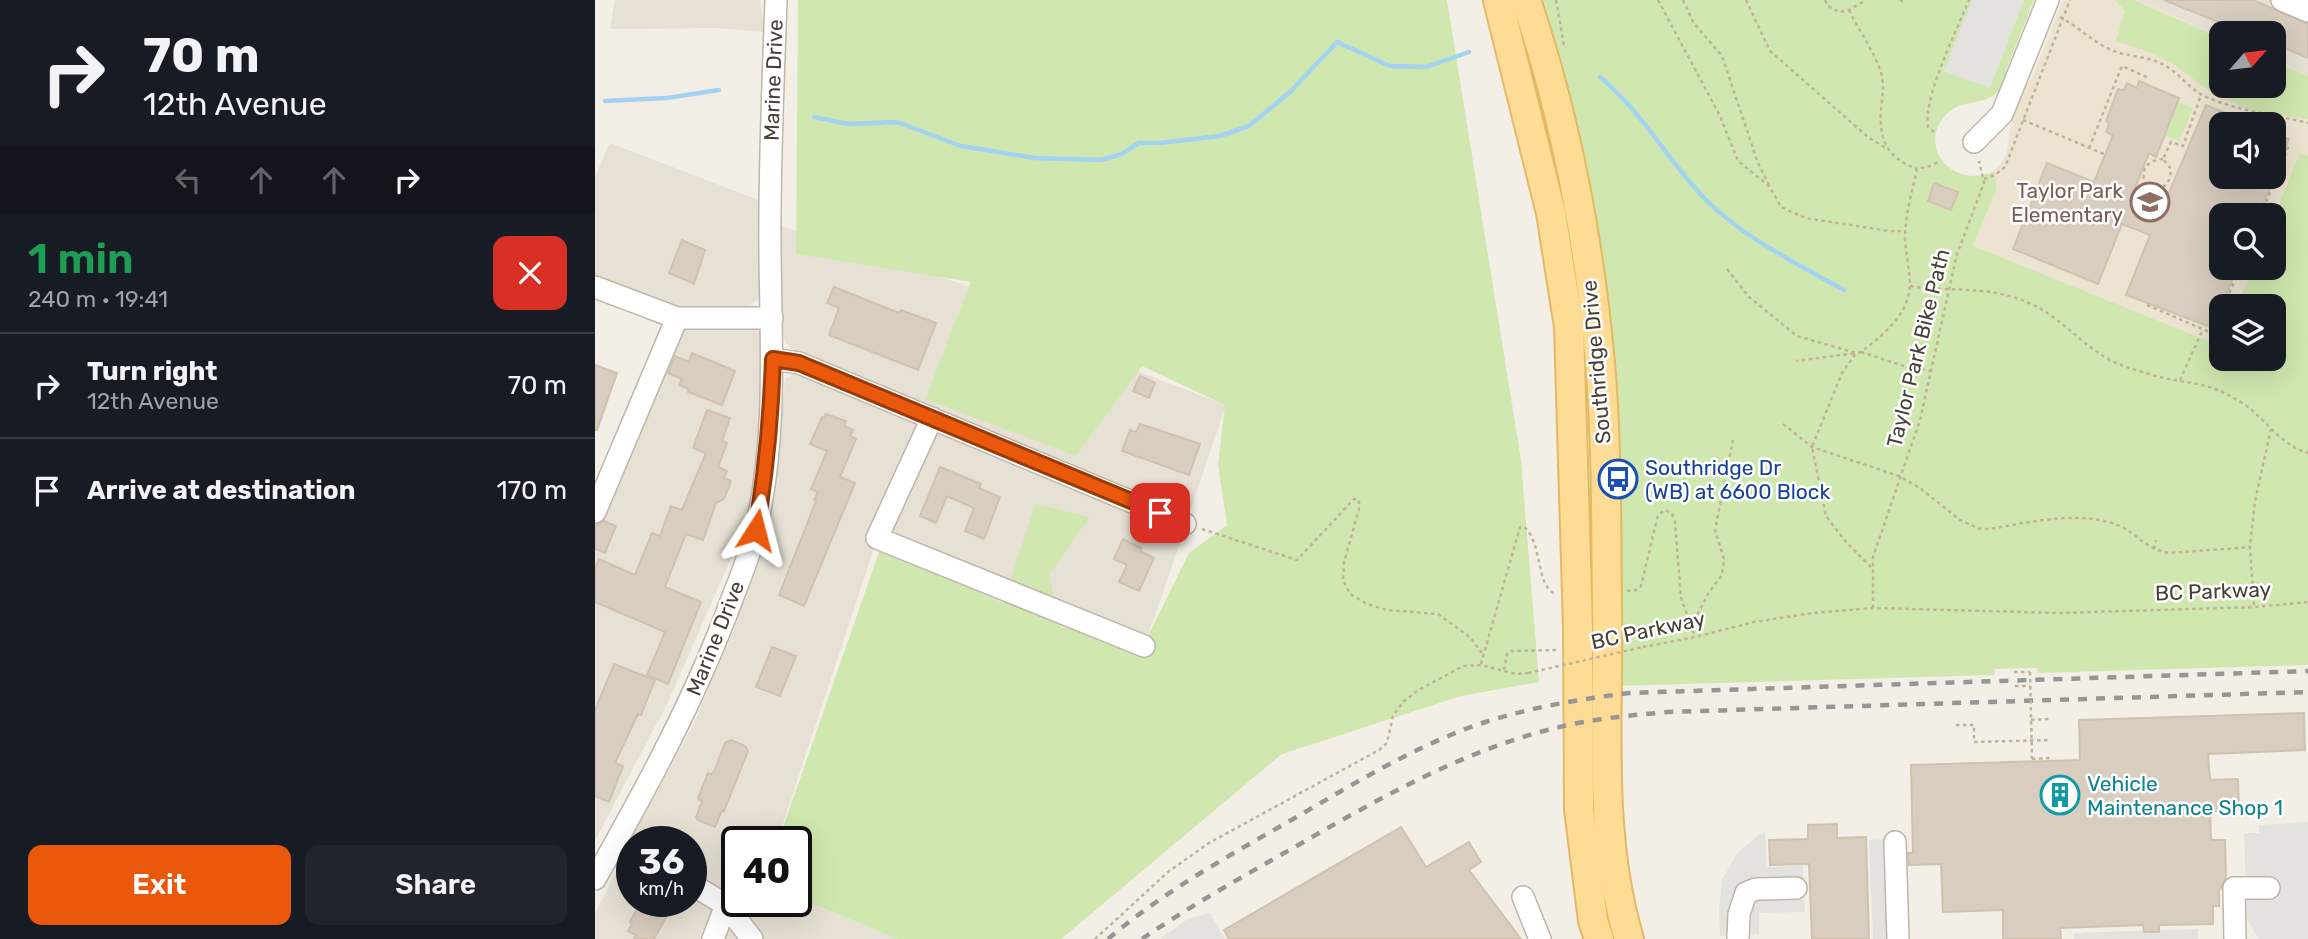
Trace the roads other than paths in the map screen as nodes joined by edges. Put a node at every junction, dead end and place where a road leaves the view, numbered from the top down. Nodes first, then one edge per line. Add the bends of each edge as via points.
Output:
1 (776, 0) edge
2 (1498, 0) edge
3 (1527, 0) edge
4 (2282, 0) edge
5 (2052, 9) edge
6 (2308, 11) edge
7 (1974, 142) dead end
8 (595, 287) edge
9 (677, 318) junction
10 (772, 318) junction
11 (773, 359) junction
12 (932, 418) junction
13 (595, 512) edge
14 (1185, 524) road end
15 (1144, 646) dead end
16 (633, 826) edge
17 (1895, 842) dead end
18 (616, 854) edge
19 (595, 879) edge
20 (1796, 888) dead end
21 (2269, 888) dead end
22 (1523, 897) dead end
23 (721, 917) edge
24 (735, 917) edge
25 (713, 939) edge
26 (752, 939) edge
27 (1540, 939) edge
28 (1599, 939) edge
29 (1629, 939) edge
30 (1738, 939) edge
31 (1898, 939) edge
32 (2235, 939) edge

1 - 10 street, Marine Drive via 770,176
2 - 28 main road, Southridge Drive via 1551,213 1569,327 1579,809
3 - 29 main road, Southridge Drive via 1575,187 1600,363 1608,620 1607,790 1612,859
4 - 6 street
5 - 7 street via 2002,114
8 - 9 street
9 - 10 street
9 - 13 street
10 - 11 street, Marine Drive
11 - 12 street via 794,361
11 - 16 street, Marine Drive via 767,457 756,530 716,640
12 - 14 street
12 - 15 street via 877,538
17 - 31 street
18 - 19 street, Marine Drive
20 - 30 street via 1755,889 1746,894
21 - 32 street via 2234,888
22 - 27 street
23 - 25 street
24 - 26 street

